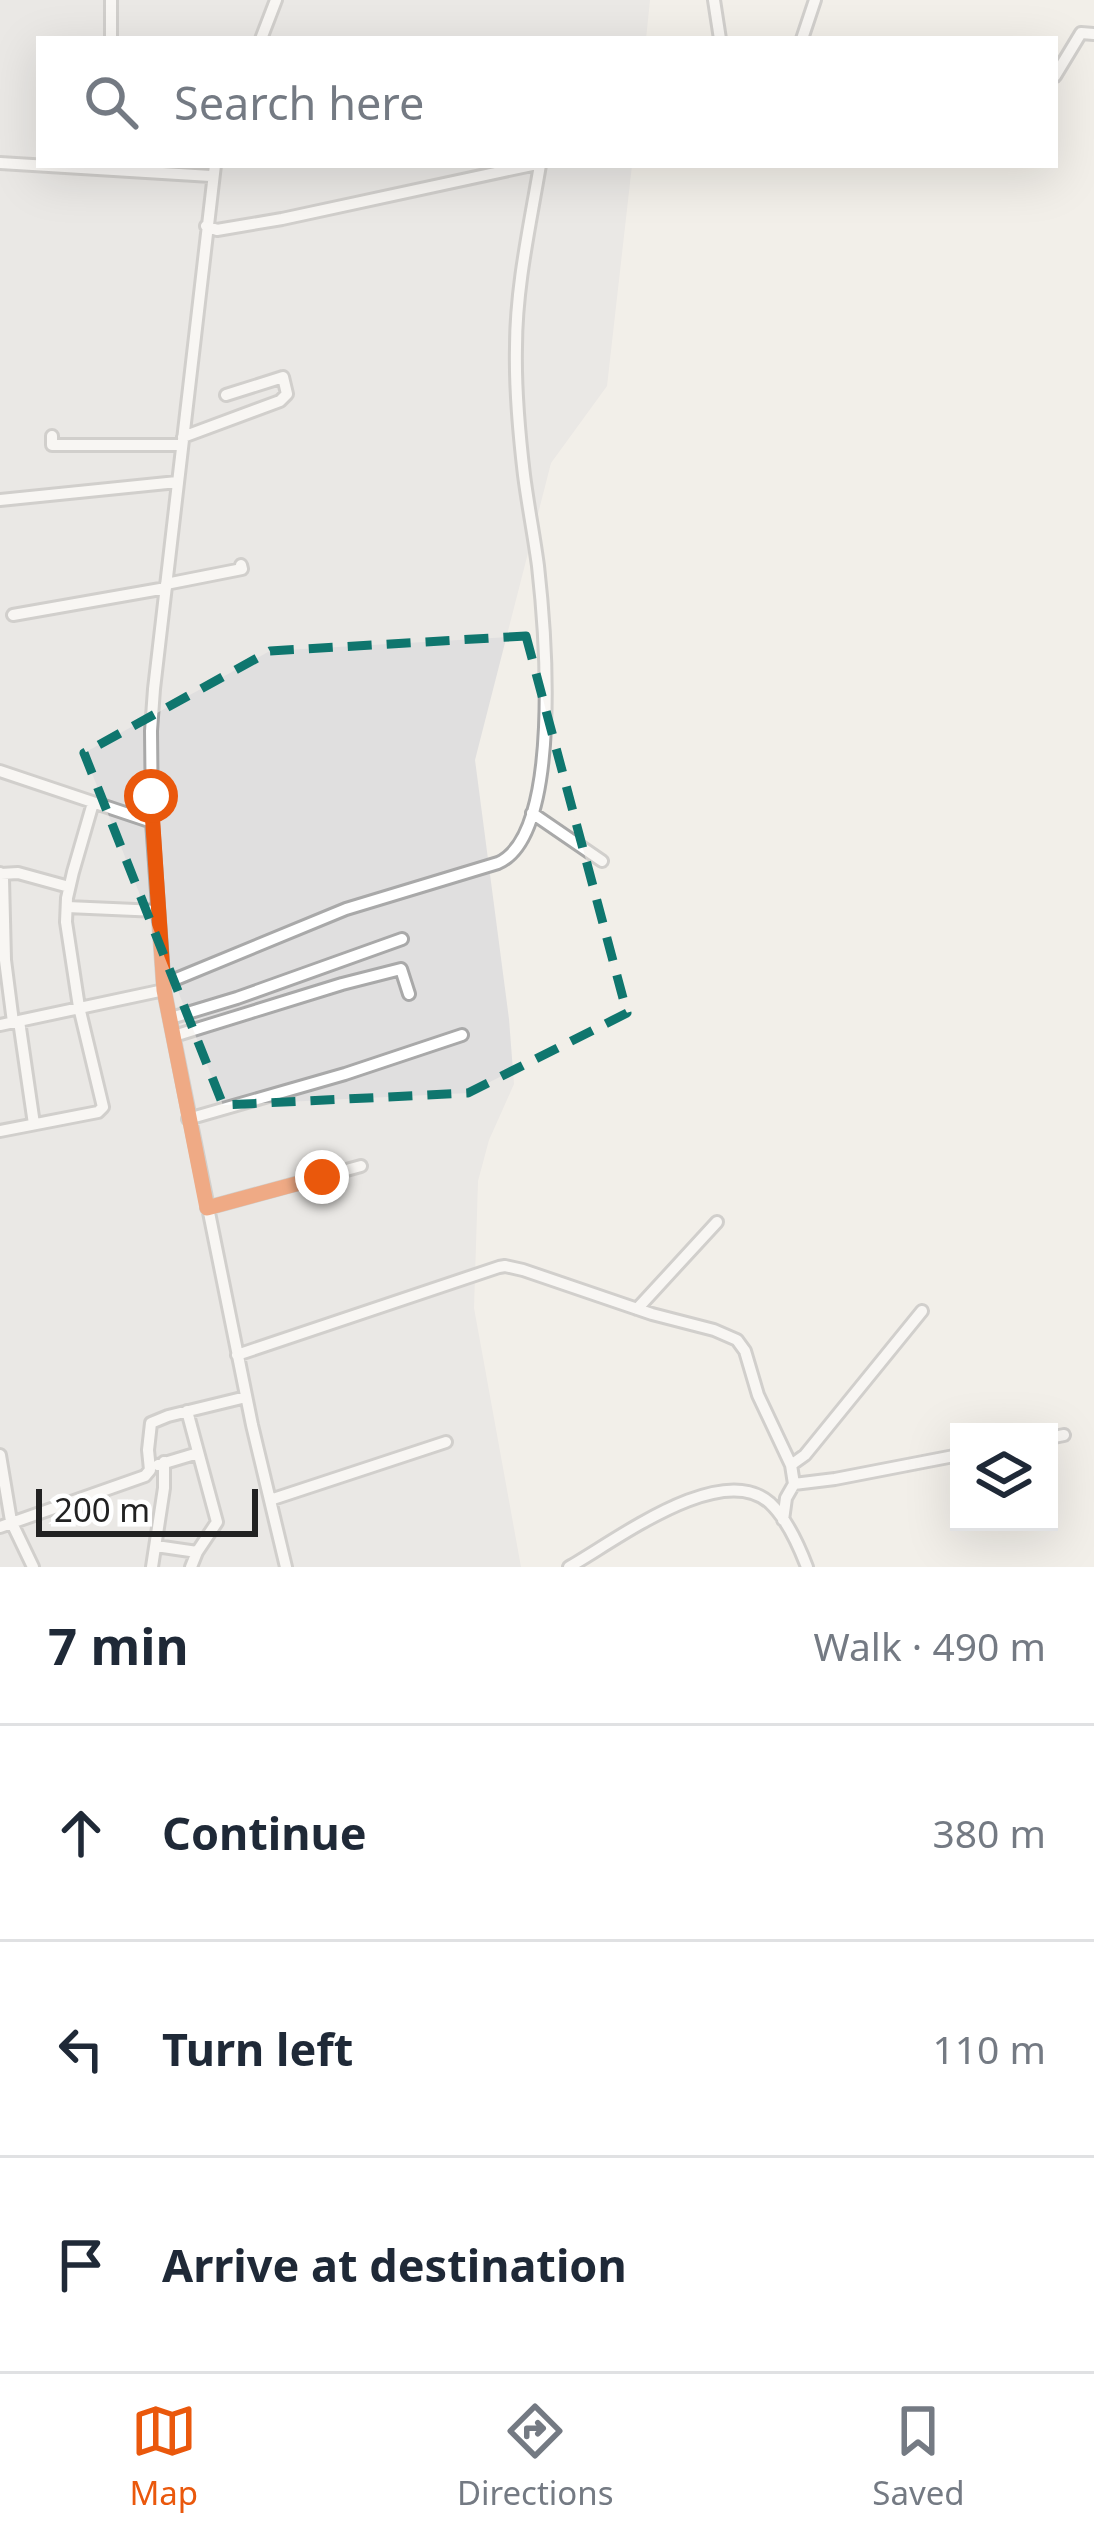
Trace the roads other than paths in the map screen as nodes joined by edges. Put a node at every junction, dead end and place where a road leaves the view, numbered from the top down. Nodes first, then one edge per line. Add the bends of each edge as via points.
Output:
1 (111, 0) edge
2 (276, 0) edge
3 (715, 0) edge
4 (815, 0) edge
5 (1094, 34) edge
6 (112, 36) edge
7 (262, 36) edge
8 (720, 36) edge
9 (803, 36) edge
10 (1058, 71) edge
11 (0, 163) edge
12 (36, 164) edge
13 (133, 168) edge
14 (522, 168) edge
15 (536, 168) edge
16 (213, 171) edge
17 (206, 226) junction
18 (226, 394) dead end
19 (52, 436) dead end
20 (182, 441) junction
21 (177, 482) junction
22 (0, 500) edge
23 (241, 565) dead end
24 (166, 586) junction
25 (13, 615) dead end
26 (0, 771) edge
27 (93, 803) junction
28 (532, 813) junction
29 (152, 822) junction
30 (602, 861) dead end
31 (0, 873) edge
32 (69, 887) junction
33 (67, 907) junction
34 (158, 911) junction
35 (402, 939) dead end
36 (164, 987) junction
37 (409, 994) dead end
38 (79, 1007) junction
39 (171, 1018) junction
40 (10, 1023) edge
41 (462, 1035) dead end
42 (174, 1036) junction
43 (188, 1119) junction
44 (34, 1124) junction
45 (0, 1131) edge
46 (361, 1166) dead end
47 (207, 1208) junction
48 (717, 1222) dead end
49 (637, 1309) junction
50 (922, 1310) dead end
51 (237, 1355) junction
52 (246, 1397) junction
53 (187, 1411) junction
54 (1064, 1435) dead end
55 (1058, 1436) edge
56 (446, 1442) dead end
57 (198, 1454) junction
58 (0, 1455) edge
59 (950, 1457) edge
60 (164, 1462) junction
61 (791, 1465) junction
62 (150, 1470) junction
63 (2, 1482) edge
64 (794, 1484) junction
65 (269, 1500) junction
66 (783, 1520) junction
67 (6, 1524) edge
68 (156, 1546) junction
69 (196, 1552) junction
70 (590, 1555) junction
71 (33, 1567) edge
72 (152, 1567) edge
73 (190, 1567) edge
74 (286, 1567) edge
75 (569, 1567) edge
76 (598, 1567) edge
77 (807, 1567) edge

1 - 6 street
2 - 7 street
3 - 8 street
4 - 9 street
5 - 10 street via 1081,33
11 - 12 street
13 - 16 street
14 - 17 street via 282,219
15 - 28 street via 515,349 546,660 543,760
16 - 17 street
17 - 20 street
18 - 20 street via 283,377 286,394
19 - 20 street via 52,445
20 - 21 street
21 - 22 street
21 - 24 street
23 - 24 street
24 - 25 street
24 - 29 street via 151,731
26 - 27 street
27 - 29 street
27 - 32 street
28 - 30 street
28 - 36 street via 511,857 346,909
29 - 34 street
31 - 32 street
31 - 40 street
32 - 33 street
33 - 34 street
33 - 38 street
34 - 36 street
35 - 39 street
36 - 38 street
36 - 39 street
37 - 42 street via 400,969
38 - 40 street
38 - 44 street via 103,1107
39 - 42 street
40 - 44 street
41 - 43 street
42 - 43 street
43 - 47 street
44 - 45 street
46 - 47 street
47 - 51 street
48 - 49 street
49 - 51 street via 505,1266
49 - 61 street via 737,1340
50 - 61 street
51 - 52 street
52 - 53 street
52 - 65 street
53 - 57 street
53 - 62 street via 151,1424
54 - 55 street
56 - 65 street
57 - 60 street
57 - 69 street via 217,1522
58 - 63 street
59 - 64 street
60 - 62 street
60 - 68 street
61 - 64 street
62 - 67 street
63 - 67 street
64 - 66 street
65 - 74 street
66 - 70 street via 757,1495 722,1490
66 - 77 street
67 - 71 street
68 - 69 street
68 - 72 street
69 - 73 street
70 - 75 street
70 - 76 street

